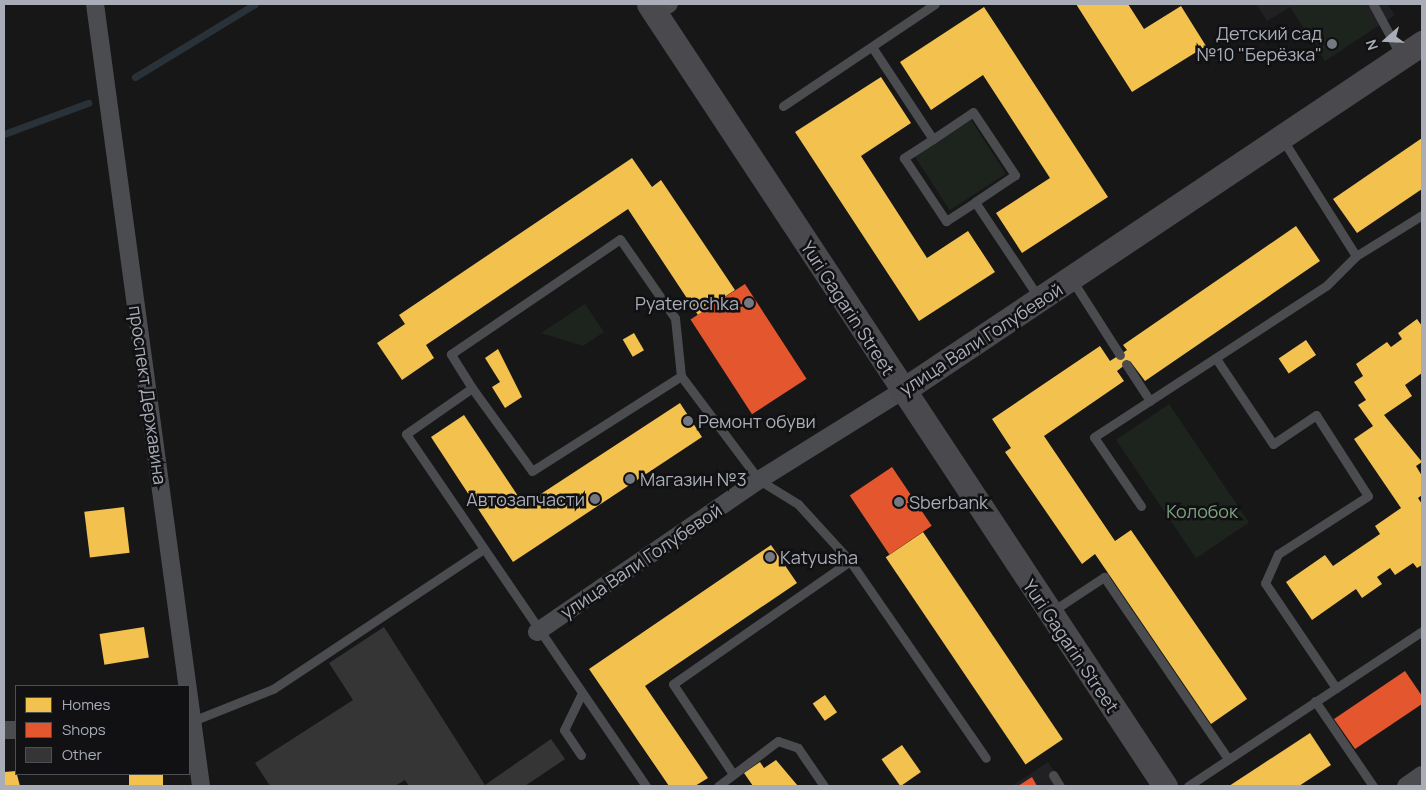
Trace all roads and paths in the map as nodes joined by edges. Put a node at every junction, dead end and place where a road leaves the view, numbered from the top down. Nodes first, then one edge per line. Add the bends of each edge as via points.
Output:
1 (96, 4) edge
2 (935, 4) edge
3 (1373, 4) edge
4 (658, 7) edge
5 (1422, 43) edge
6 (872, 47) junction
7 (1403, 59) junction
8 (784, 106) dead end
9 (933, 139) junction
10 (1282, 140) junction
11 (975, 202) junction
12 (1422, 215) edge
13 (1356, 256) junction
14 (1072, 280) junction
15 (1040, 300) junction
16 (1120, 355) dead end
17 (1217, 360) junction
18 (1126, 364) dead end
19 (681, 376) junction
20 (472, 388) junction
21 (902, 391) junction
22 (1150, 400) junction
23 (759, 480) junction
24 (1141, 506) dead end
25 (482, 550) junction
26 (850, 561) junction
27 (1049, 613) junction
28 (1422, 631) edge
29 (537, 632) junction
30 (187, 685) edge
31 (1336, 688) junction
32 (582, 693) junction
33 (1315, 701) junction
34 (190, 705) edge
35 (192, 720) edge
36 (581, 755) dead end
37 (986, 758) dead end
38 (1228, 759) junction
39 (733, 774) junction
40 (1053, 775) dead end
41 (1422, 776) edge
42 (202, 786) edge
43 (646, 786) edge
44 (718, 786) edge
45 (824, 786) edge
46 (1060, 786) edge
47 (1165, 786) edge
48 (1188, 786) edge
49 (1373, 786) edge
50 (1406, 786) edge

1 - 30 street, проспект Державина
2 - 6 lane
3 - 7 lane
4 - 21 main road, Yuri Gagarin Street
5 - 7 main road, улица Вали Голубевой
6 - 8 lane
6 - 9 lane
7 - 10 main road, улица Вали Голубевой
9 - 11 lane via 904,158 946,221
9 - 11 lane via 973,112 1016,175
10 - 13 lane
10 - 14 main road, улица Вали Голубевой
11 - 15 lane
12 - 13 lane
13 - 17 lane via 1327,285
14 - 15 main road, улица Вали Голубевой
14 - 16 lane
15 - 21 main road, улица Вали Голубевой
17 - 22 lane
17 - 31 lane via 1272,444 1316,415 1368,496 1278,554 1265,583
18 - 22 lane
19 - 20 lane via 532,471
19 - 20 lane via 675,318 620,239 451,354
19 - 23 lane
20 - 25 lane via 406,434
21 - 23 street, улица Вали Голубевой
21 - 27 main road, Yuri Gagarin Street
22 - 24 lane via 1094,438
23 - 26 lane via 798,504
23 - 29 street, улица Вали Голубевой
25 - 29 lane
25 - 35 lane via 273,689
26 - 37 lane
26 - 39 lane via 673,684
27 - 38 lane via 1104,577
27 - 47 main road, Yuri Gagarin Street
28 - 31 lane
29 - 32 lane
31 - 33 lane
32 - 36 lane via 564,730
32 - 43 lane
33 - 38 lane
33 - 49 lane
34 - 35 street, проспект Державина
35 - 42 street, проспект Державина
38 - 48 lane
39 - 44 lane
39 - 45 lane via 778,741 798,748
40 - 46 lane
41 - 50 street

